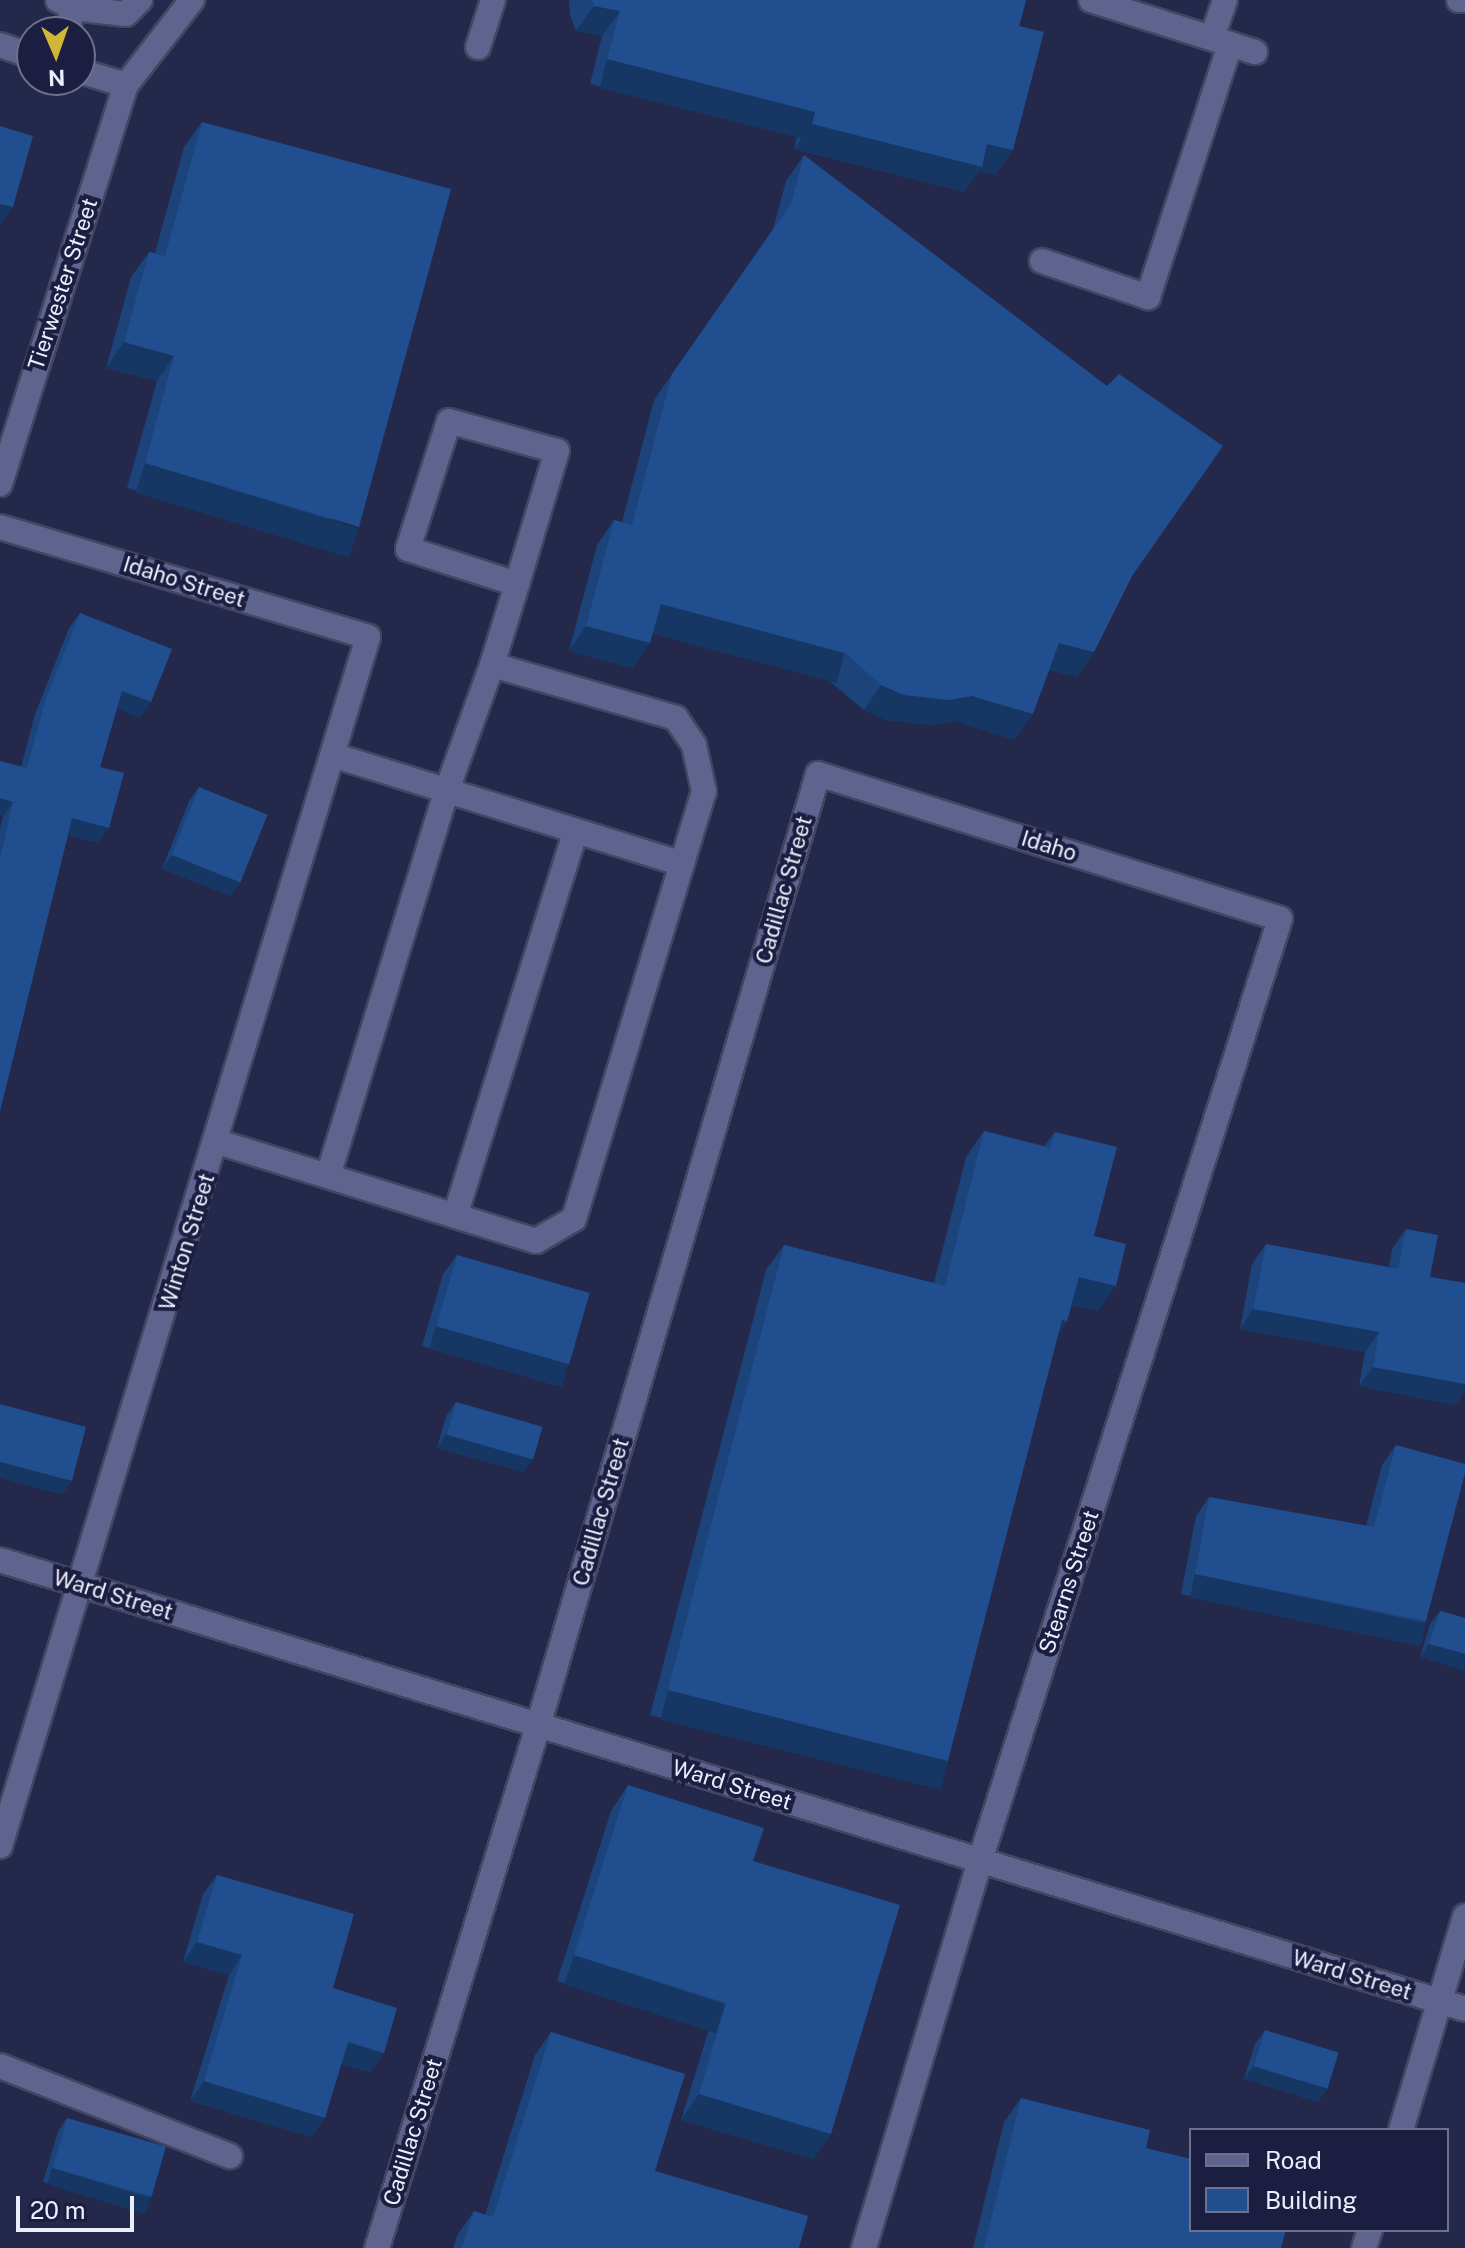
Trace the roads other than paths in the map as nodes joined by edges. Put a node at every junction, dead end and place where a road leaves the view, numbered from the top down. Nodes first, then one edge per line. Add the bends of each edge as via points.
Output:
1 (140, 0) edge
2 (493, 0) edge
3 (1091, 0) edge
4 (1225, 0) edge
5 (66, 4) edge
6 (186, 6) edge
7 (1221, 41) junction
8 (478, 47) dead end
9 (1255, 52) dead end
10 (96, 76) edge
11 (126, 85) junction
12 (1042, 261) dead end
13 (0, 484) edge
14 (0, 527) edge
15 (517, 584) junction
16 (368, 637) joint
17 (492, 665) junction
18 (336, 756) junction
19 (818, 774) joint
20 (447, 790) junction
21 (575, 833) junction
22 (682, 864) junction
23 (1280, 919) joint
24 (218, 1142) junction
25 (328, 1176) junction
26 (455, 1216) junction
27 (0, 1560) edge
28 (82, 1586) junction
29 (538, 1726) junction
30 (0, 1846) edge
31 (980, 1861) junction
32 (1465, 1916) edge
33 (1440, 2002) junction
34 (1465, 2009) edge
35 (0, 2066) edge
36 (1402, 2128) edge
37 (230, 2156) dead end
38 (377, 2248) edge
39 (864, 2248) edge

1 - 5 street via 126,14
2 - 8 street
3 - 7 street
4 - 7 street
6 - 11 street, Tierwester Street
7 - 9 street
7 - 12 street via 1148,297
10 - 11 street
11 - 13 street, Tierwester Street
14 - 16 street, Idaho Street
15 - 15 street via 408,549 449,421 557,451
15 - 17 street
16 - 18 street, Winton Street
17 - 20 street
17 - 22 street via 676,718 694,745 704,791
18 - 20 street
18 - 24 street, Winton Street
19 - 23 street, Idaho
19 - 29 street, Cadillac Street
20 - 21 street
20 - 25 street
21 - 22 street
21 - 26 street
22 - 26 street via 574,1219 536,1241
23 - 31 street, Stearns Street
24 - 25 street
24 - 28 street, Winton Street
25 - 26 street
27 - 28 street, Ward Street
28 - 29 street, Ward Street
28 - 30 street, Winton Street
29 - 31 street, Ward Street
29 - 38 street, Cadillac Street
31 - 33 street, Ward Street
31 - 39 street, Stearns Street
32 - 33 street
33 - 34 street, Ward Street
33 - 36 street
35 - 37 street

